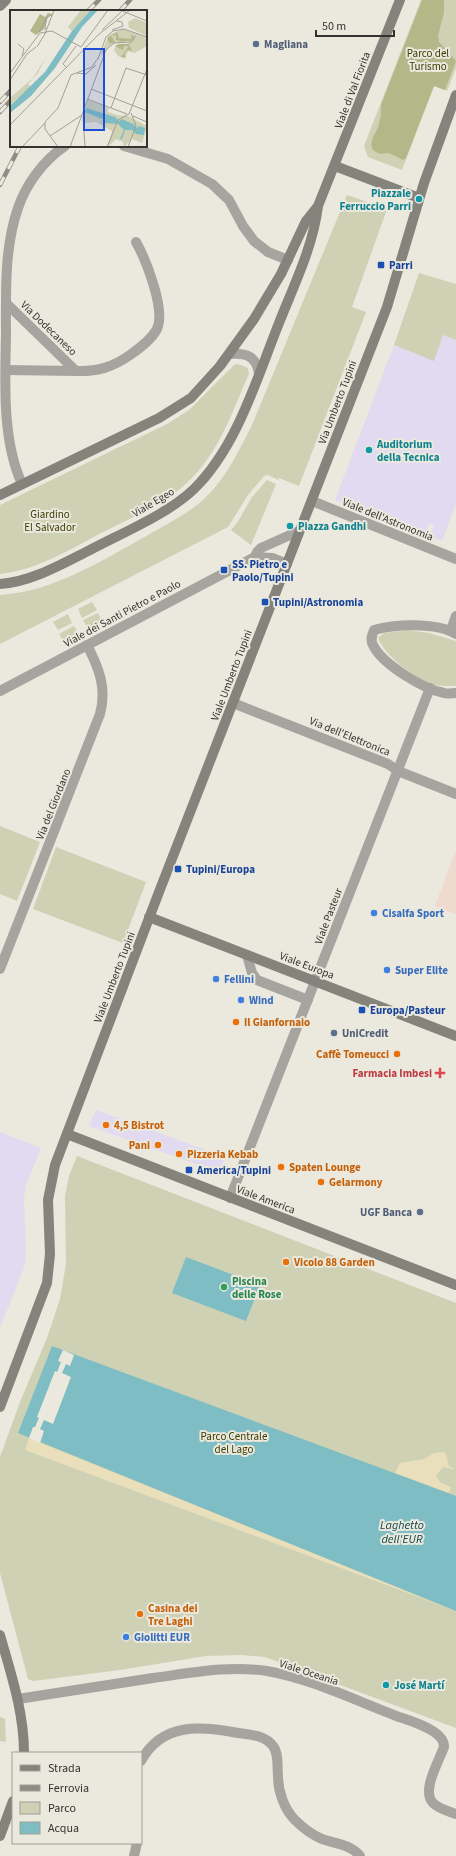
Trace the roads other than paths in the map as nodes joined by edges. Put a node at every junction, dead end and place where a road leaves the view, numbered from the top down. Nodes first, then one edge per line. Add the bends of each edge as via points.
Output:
1 (6, 0) edge
2 (400, 0) edge
3 (0, 6) edge
4 (456, 95) edge
5 (64, 147) edge
6 (128, 147) edge
7 (335, 166) junction
8 (419, 198) junction
9 (318, 206) junction
10 (136, 242) dead end
11 (288, 260) junction
12 (6, 303) junction
13 (230, 354) junction
14 (6, 370) junction
15 (76, 371) junction
16 (259, 374) junction
17 (22, 484) junction
18 (0, 495) edge
19 (313, 496) junction
20 (299, 531) junction
21 (255, 557) junction
22 (456, 559) edge
23 (287, 564) junction
24 (0, 584) edge
25 (456, 616) edge
26 (453, 632) edge
27 (87, 645) junction
28 (430, 688) junction
29 (0, 691) edge
30 (456, 694) edge
31 (233, 703) junction
32 (398, 771) junction
33 (456, 794) edge
34 (149, 917) junction
35 (247, 956) junction
36 (0, 969) edge
37 (316, 981) junction
38 (308, 1000) junction
39 (456, 1036) edge
40 (67, 1134) junction
41 (230, 1198) junction
42 (456, 1285) edge
43 (0, 1407) edge
44 (0, 1635) edge
45 (18, 1699) junction
46 (24, 1752) edge
47 (142, 1759) edge
48 (12, 1804) edge
49 (456, 1814) edge
50 (0, 1836) edge
51 (136, 1844) edge
52 (134, 1856) edge
53 (360, 1856) edge

1 - 3 street
2 - 7 street, Viale di Val Fiorita
4 - 8 street
5 - 12 street, Via Dodecaneso via 32,180 19,204 9,257
6 - 11 street via 165,157 212,184 229,200 254,242 268,252
7 - 8 street
7 - 9 street, Viale Egeo
8 - 19 street, Via Umberto Tupini via 392,293
9 - 11 street, Viale Egeo via 306,221
9 - 16 street, Viale Egeo via 311,242
10 - 15 street, Via Dodecaneso via 148,268 159,310 160,319 156,330 145,344 118,363 97,370
11 - 13 street, Viale Egeo via 268,298
12 - 14 street, Via Dodecaneso
12 - 15 street, Via Dodecaneso
13 - 16 street via 250,356 256,362
13 - 17 street, Viale Egeo via 204,385 178,407
14 - 15 street, Via Dodecaneso
14 - 17 street, Via Dodecaneso via 11,446
16 - 24 street, Viale Egeo via 229,441 209,472 188,494 145,521 78,556 34,576
17 - 18 street, Viale Egeo
19 - 20 street
19 - 22 street, Viale dell'Astronomia
20 - 21 street via 262,548
20 - 23 street
21 - 23 street via 272,558
21 - 27 street, Viale dei Santi Pietro e Paolo
23 - 31 street, Viale Umberto Tupini
25 - 26 street
26 - 28 street via 419,626 385,627 374,630 371,637 372,644 382,658 408,677
27 - 29 street, Viale dei Santi Pietro e Paolo
27 - 36 street, Via del Giordano via 101,677 101,711
28 - 30 street
28 - 32 street, Viale Pasteur
31 - 32 street, Via dell'Elettronica via 388,764
31 - 34 street, Viale Umberto Tupini
32 - 33 street, Via dell'Elettronica
32 - 37 street, Viale Pasteur
34 - 35 street, Viale Europa
34 - 40 street, Viale Umberto Tupini
35 - 37 street, Viale Europa
35 - 38 street via 257,980
37 - 38 street, Viale Pasteur
37 - 39 street, Viale Europa
38 - 41 street, Viale Pasteur
40 - 41 street, Viale America
40 - 43 street, Viale Umberto Tupini via 52,1174 48,1195 50,1261 47,1283
41 - 42 street, Viale America
44 - 45 street
45 - 46 street via 24,1733
45 - 49 street, Viale Oceania via 210,1670 253,1670 297,1678 437,1734 444,1744 429,1787 429,1794 437,1806
47 - 53 street via 160,1740 174,1732 187,1729 209,1728 264,1738 276,1751 280,1790 292,1816 309,1832 347,1846
48 - 50 street
51 - 52 street

